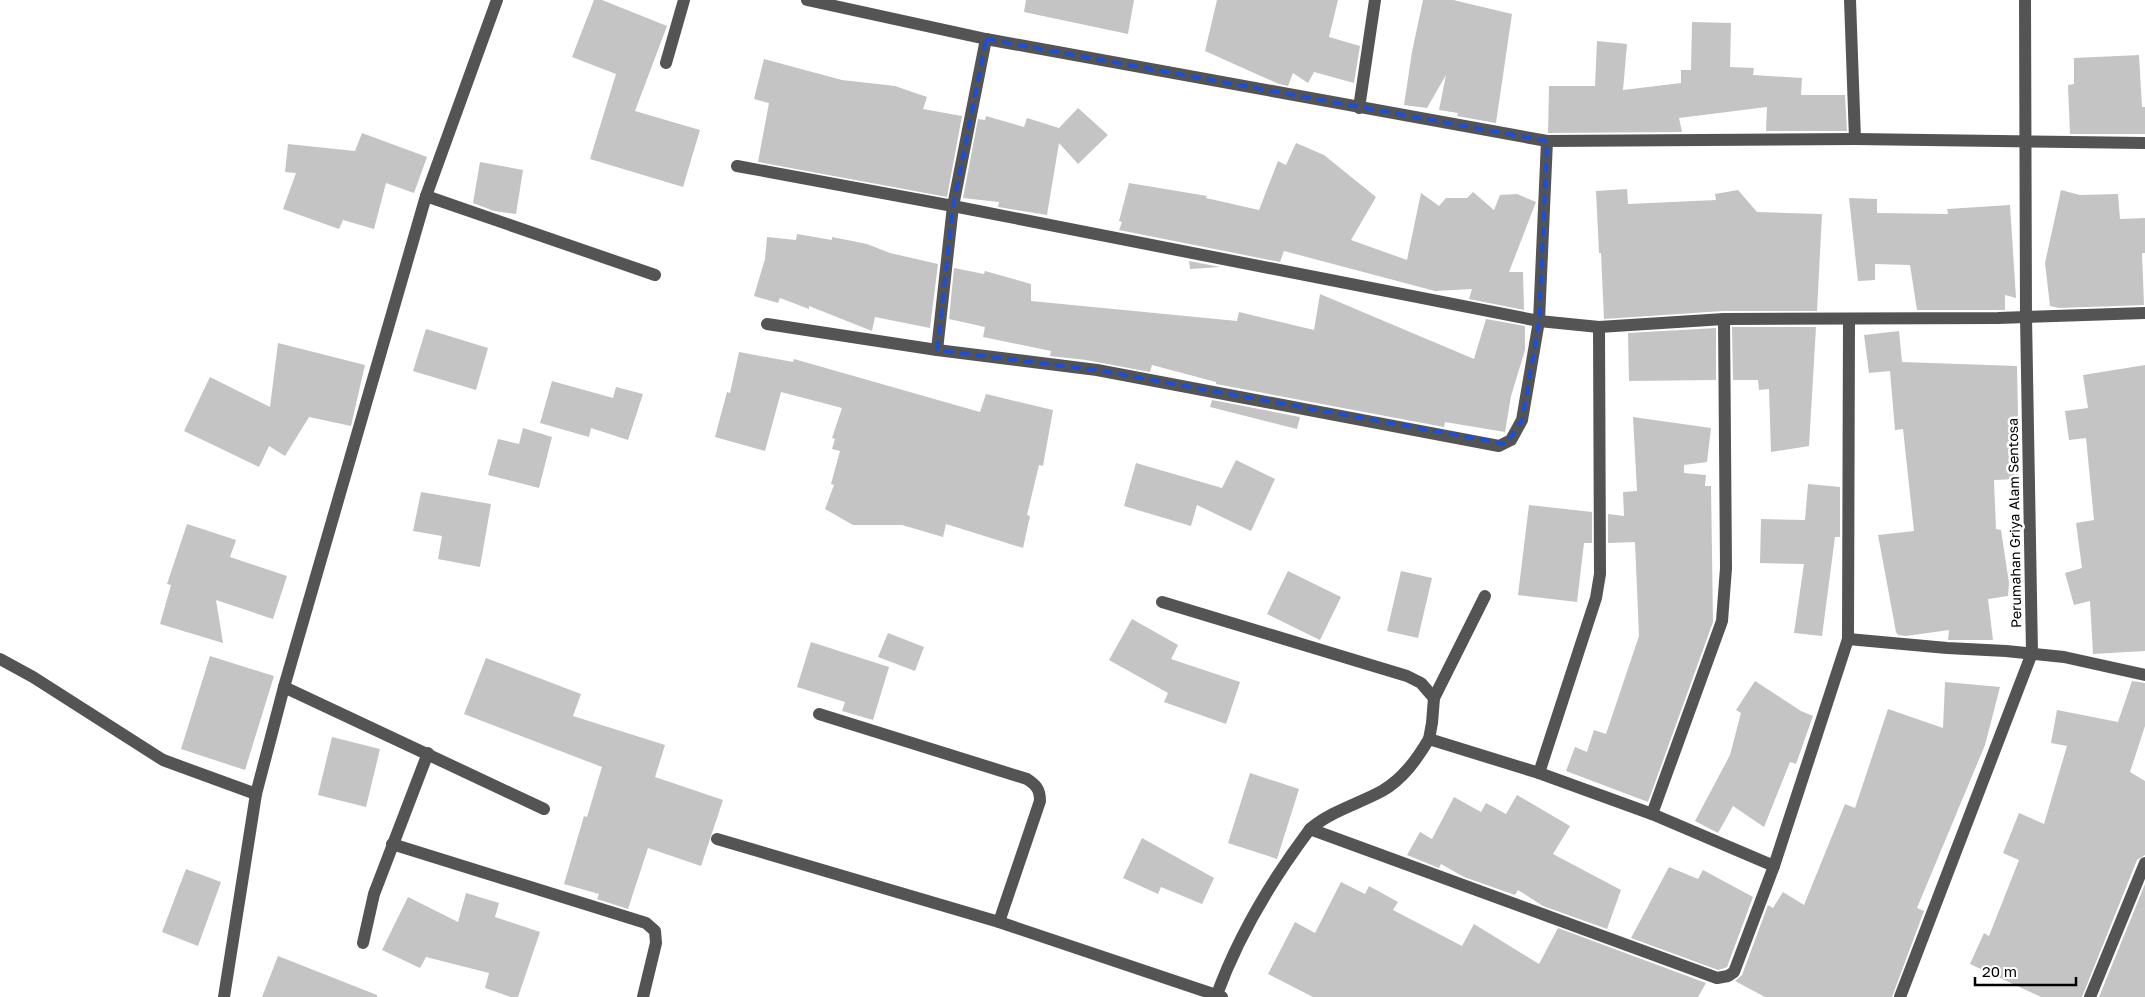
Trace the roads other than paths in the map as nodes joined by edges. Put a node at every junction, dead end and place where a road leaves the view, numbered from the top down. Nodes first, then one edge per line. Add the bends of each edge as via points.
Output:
1 (497, 0) edge
2 (684, 0) edge
3 (808, 0) edge
4 (1375, 0) edge
5 (1850, 0) edge
6 (2025, 0) edge
7 (986, 39) junction
8 (666, 63) dead end
9 (1359, 108) junction
10 (1855, 139) junction
11 (1547, 141) junction
12 (2026, 142) junction
13 (2145, 143) edge
14 (737, 166) dead end
15 (426, 196) junction
16 (953, 206) junction
17 (655, 275) dead end
18 (2145, 313) edge
19 (2026, 317) junction
20 (1724, 319) junction
21 (1849, 320) junction
22 (1538, 321) junction
23 (767, 324) dead end
24 (1599, 327) junction
25 (937, 350) junction
26 (1485, 596) dead end
27 (1162, 602) dead end
28 (1848, 639) junction
29 (2032, 653) junction
30 (0, 659) edge
31 (2145, 675) edge
32 (284, 687) junction
33 (1434, 698) junction
34 (819, 714) dead end
35 (1428, 739) junction
36 (428, 753) junction
37 (1539, 773) junction
38 (256, 794) junction
39 (544, 809) dead end
40 (1652, 814) junction
41 (1310, 829) junction
42 (717, 839) dead end
43 (392, 844) junction
44 (2145, 863) edge
45 (1774, 866) junction
46 (999, 922) junction
47 (363, 943) dead end
48 (1218, 996) edge
49 (224, 997) edge
50 (643, 997) edge
51 (1900, 997) edge
52 (2090, 997) edge

1 - 15 street
2 - 8 street
3 - 7 street
4 - 9 street
5 - 10 street
6 - 12 street, Perumahan Griya Alam Sentosa
7 - 9 street
7 - 16 street
9 - 11 street
10 - 11 street
10 - 12 street
11 - 22 street
12 - 13 street
12 - 19 street, Perumahan Griya Alam Sentosa
14 - 16 street
15 - 17 street
15 - 32 street
16 - 22 street
16 - 25 street
18 - 19 street
19 - 21 street
19 - 29 street, Perumahan Griya Alam Sentosa
20 - 21 street
20 - 24 street
20 - 40 street via 1726,568 1722,622
21 - 28 street
22 - 24 street
22 - 25 street via 1522,420 1512,440 1499,446 1097,370
23 - 25 street
24 - 37 street via 1600,574 1596,598
26 - 33 street
27 - 33 street via 1407,676 1421,683
28 - 29 street
28 - 45 street
29 - 31 street
29 - 51 street, Perumahan Griya Alam Sentosa
30 - 38 street via 163,760
32 - 36 street
32 - 38 street
33 - 35 street
34 - 46 street via 1035,784 1040,791 1040,801
35 - 37 street
35 - 41 street via 1416,759 1383,790 1321,819
36 - 39 street
36 - 43 street
37 - 40 street
38 - 49 street
40 - 45 street
41 - 45 street via 1717,978 1734,972
41 - 48 street via 1282,867 1238,943
42 - 46 street
43 - 47 street via 374,894
43 - 50 street via 646,923 654,931 656,942
44 - 52 street
46 - 48 street

